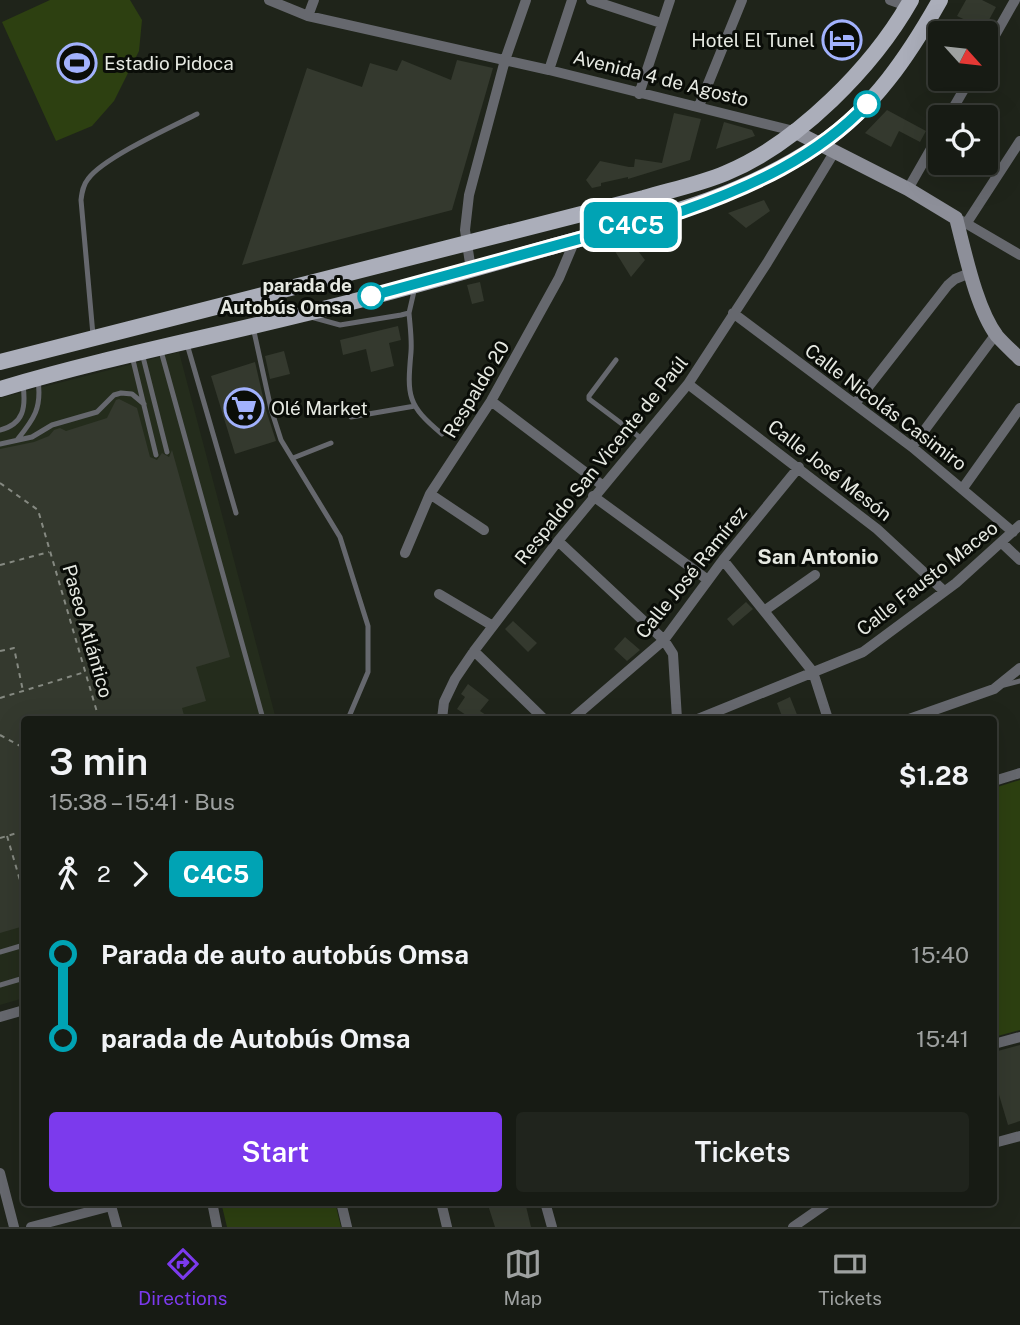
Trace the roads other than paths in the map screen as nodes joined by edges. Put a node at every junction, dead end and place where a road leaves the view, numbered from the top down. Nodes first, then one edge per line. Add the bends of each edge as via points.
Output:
1 (269, 0) edge
2 (314, 0) edge
3 (526, 0) edge
4 (572, 0) edge
5 (591, 0) edge
6 (670, 0) edge
7 (741, 0) edge
8 (890, 0) edge
9 (940, 0) edge
10 (1015, 0) edge
11 (909, 3) edge
12 (309, 16) junction
13 (661, 23) junction
14 (998, 29) edge
15 (505, 60) junction
16 (549, 70) junction
17 (639, 94) junction
18 (699, 107) junction
19 (197, 114) dead end
20 (794, 131) junction
21 (1020, 141) edge
22 (828, 147) junction
23 (928, 154) edge
24 (908, 189) junction
25 (961, 221) junction
26 (575, 240) junction
27 (467, 243) junction
28 (1020, 255) edge
29 (471, 270) junction
30 (970, 273) junction
31 (416, 284) junction
32 (409, 313) junction
33 (733, 313) junction
34 (305, 314) junction
35 (253, 326) junction
36 (996, 334) junction
37 (93, 338) junction
38 (187, 341) junction
39 (159, 347) junction
40 (137, 353) junction
41 (1020, 359) edge
42 (616, 360) dead end
43 (0, 362) edge
44 (30, 380) junction
45 (688, 384) junction
46 (0, 389) edge
47 (491, 401) junction
48 (144, 404) junction
49 (855, 404) junction
50 (415, 406) junction
51 (1020, 408) edge
52 (351, 416) dead end
53 (0, 430) edge
54 (442, 435) dead end
55 (642, 439) junction
56 (17, 440) junction
57 (331, 443) dead end
58 (0, 444) edge
59 (912, 447) junction
60 (167, 452) dead end
61 (156, 455) dead end
62 (293, 458) junction
63 (799, 467) junction
64 (603, 485) junction
65 (963, 488) junction
66 (430, 494) junction
67 (593, 496) junction
68 (236, 513) dead end
69 (1017, 529) edge
70 (484, 530) dead end
71 (558, 541) junction
72 (1002, 543) junction
73 (405, 553) dead end
74 (723, 560) junction
75 (1020, 560) edge
76 (815, 575) dead end
77 (708, 580) junction
78 (944, 591) junction
79 (439, 593) dead end
80 (764, 611) junction
81 (493, 626) junction
82 (664, 640) junction
83 (474, 651) junction
84 (1020, 668) edge
85 (813, 672) junction
86 (1020, 681) edge
87 (994, 688) junction
88 (262, 716) edge
89 (349, 716) edge
90 (442, 716) edge
91 (541, 716) edge
92 (575, 716) edge
93 (677, 716) edge
94 (705, 716) edge
95 (827, 716) edge
96 (917, 716) edge
97 (1020, 773) edge
98 (997, 780) edge
99 (21, 946) edge
100 (0, 952) edge
101 (21, 979) edge
102 (0, 985) edge
103 (21, 1011) edge
104 (0, 1017) edge
105 (1020, 1037) edge
106 (997, 1043) edge
107 (1020, 1136) edge
108 (997, 1142) edge
109 (0, 1173) edge
110 (104, 1206) edge
111 (112, 1206) edge
112 (213, 1206) edge
113 (342, 1206) edge
114 (442, 1206) edge
115 (546, 1206) edge
116 (823, 1206) edge
117 (15, 1227) edge
118 (31, 1227) edge
119 (117, 1227) edge
120 (217, 1227) edge
121 (347, 1227) edge
122 (447, 1227) edge
123 (552, 1227) edge
124 (793, 1227) edge

1 - 12 street, Avenida 4 de Agosto
2 - 12 street
3 - 15 street
4 - 16 street
5 - 13 street
6 - 13 street
7 - 18 street
8 - 11 street
9 - 22 main road via 880,91
10 - 14 street
11 - 20 main road via 872,59
12 - 15 street, Avenida 4 de Agosto
13 - 17 street
15 - 16 street, Avenida 4 de Agosto
15 - 27 street via 468,195
16 - 17 street, Avenida 4 de Agosto
17 - 18 street, Avenida 4 de Agosto
18 - 20 street, Avenida 4 de Agosto
19 - 37 lane via 118,156 89,177 83,188 80,200
20 - 22 main road, Avenida 4 de Agosto
20 - 27 main road via 726,173
21 - 25 street
22 - 24 main road, Avenida 4 de Agosto
22 - 26 main road via 712,201
22 - 33 street, Respaldo San Vicente de Paúl via 767,263
23 - 24 street
24 - 25 main road, Avenida 4 de Agosto
25 - 28 street, Avenida 4 de Agosto
25 - 30 main road
26 - 29 main road
26 - 47 street, Respaldo 20
27 - 29 street
27 - 37 main road
29 - 31 main road
30 - 36 main road
30 - 49 street via 948,285
31 - 32 lane
31 - 34 main road
32 - 34 lane via 340,325
32 - 50 lane via 407,376
33 - 45 street, Respaldo San Vicente de Paúl
33 - 49 street, Calle Nicolás Casimiro
34 - 35 main road
35 - 38 main road
35 - 62 lane via 271,409 281,440
36 - 41 main road
36 - 59 street
37 - 43 main road
38 - 39 main road
38 - 68 lane
39 - 40 main road
39 - 88 lane
40 - 44 main road
40 - 48 lane
40 - 60 lane
42 - 55 lane via 589,399
44 - 46 main road
44 - 53 lane via 21,417
44 - 56 lane via 41,397
45 - 55 street, Respaldo San Vicente de Paúl
45 - 63 street, Calle José Mesón
47 - 64 street
47 - 66 street, Respaldo 20
48 - 56 lane via 132,394 121,393 97,412
48 - 61 lane
49 - 59 street, Calle Nicolás Casimiro
50 - 52 lane
50 - 54 lane
51 - 65 street
55 - 64 street, Respaldo San Vicente de Paúl
56 - 58 lane
57 - 62 lane
59 - 65 street, Calle Nicolás Casimiro
62 - 89 lane via 340,537 368,626 368,672
63 - 74 street, Calle José Ramírez
63 - 78 street, Calle José Mesón via 877,529
64 - 67 street, Respaldo San Vicente de Paúl
65 - 69 street, Calle Nicolás Casimiro
66 - 70 street
66 - 73 street, Respaldo 20
67 - 71 street, Respaldo San Vicente de Paúl
67 - 77 street
69 - 72 street, Calle Fausto Maceo
71 - 81 street, Respaldo San Vicente de Paúl
71 - 82 street
72 - 75 street
72 - 78 street, Calle Fausto Maceo
74 - 77 street, Calle José Ramírez
74 - 80 street
76 - 80 street
77 - 82 street, Calle José Ramírez
78 - 85 street, Calle Fausto Maceo via 863,652
79 - 81 street
80 - 85 street
81 - 83 street, Respaldo San Vicente de Paúl
82 - 92 street, Calle José Ramírez
82 - 93 street via 673,654
83 - 90 street, Respaldo San Vicente de Paúl via 455,679
83 - 91 street
84 - 87 street
85 - 94 street, Calle Fausto Maceo
85 - 95 street
86 - 87 lane
87 - 96 street
97 - 98 street
99 - 100 lane
101 - 102 lane
103 - 104 street
105 - 106 street
107 - 108 street
109 - 117 street
110 - 118 street
111 - 119 street
112 - 120 street
113 - 121 street
114 - 122 street
115 - 123 street
116 - 124 street

